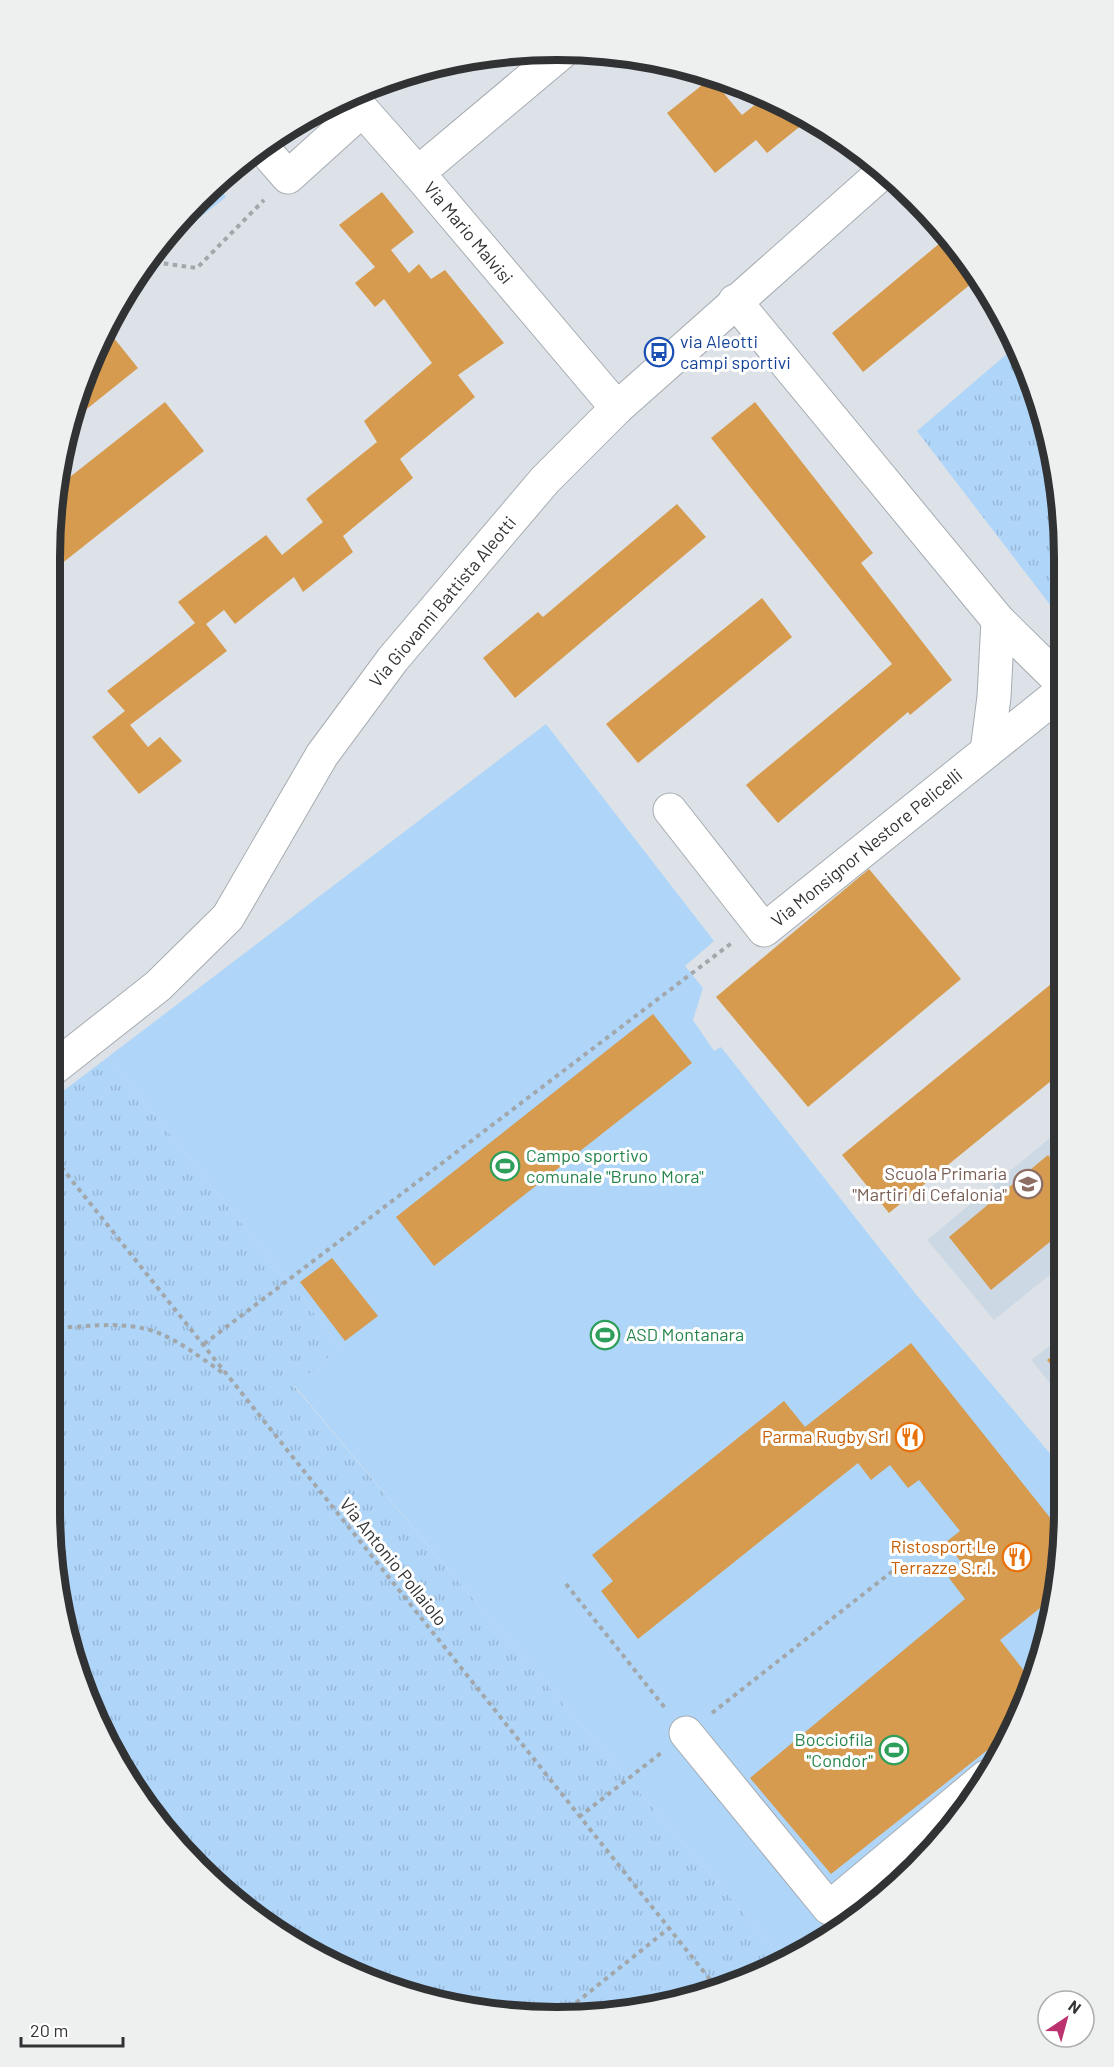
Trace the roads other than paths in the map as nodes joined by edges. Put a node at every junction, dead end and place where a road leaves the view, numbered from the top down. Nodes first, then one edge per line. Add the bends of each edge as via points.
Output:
1 (551, 60) edge
2 (356, 104) edge
3 (268, 153) edge
4 (418, 173) junction
5 (877, 177) edge
6 (735, 301) junction
7 (617, 408) junction
8 (998, 620) junction
9 (1054, 675) edge
10 (1054, 698) edge
11 (987, 751) junction
12 (670, 810) dead end
13 (60, 1063) edge
14 (686, 1733) road end
15 (959, 1802) edge
16 (834, 1916) edge

1 - 4 street, Via Mario Malvisi
2 - 3 street via 288,177
2 - 4 street
4 - 7 street, Via Mario Malvisi
5 - 6 street, Via Giovanni Battista Aleotti
6 - 7 street, Via Giovanni Battista Aleotti
6 - 8 street
7 - 13 street, Via Giovanni Battista Aleotti via 545,480 393,659 322,755 228,917 158,986
8 - 9 street
8 - 11 street
10 - 11 street, Via Monsignor Nestore Pelicelli
11 - 12 street, Via Monsignor Nestore Pelicelli via 764,930
14 - 16 street
15 - 16 street

